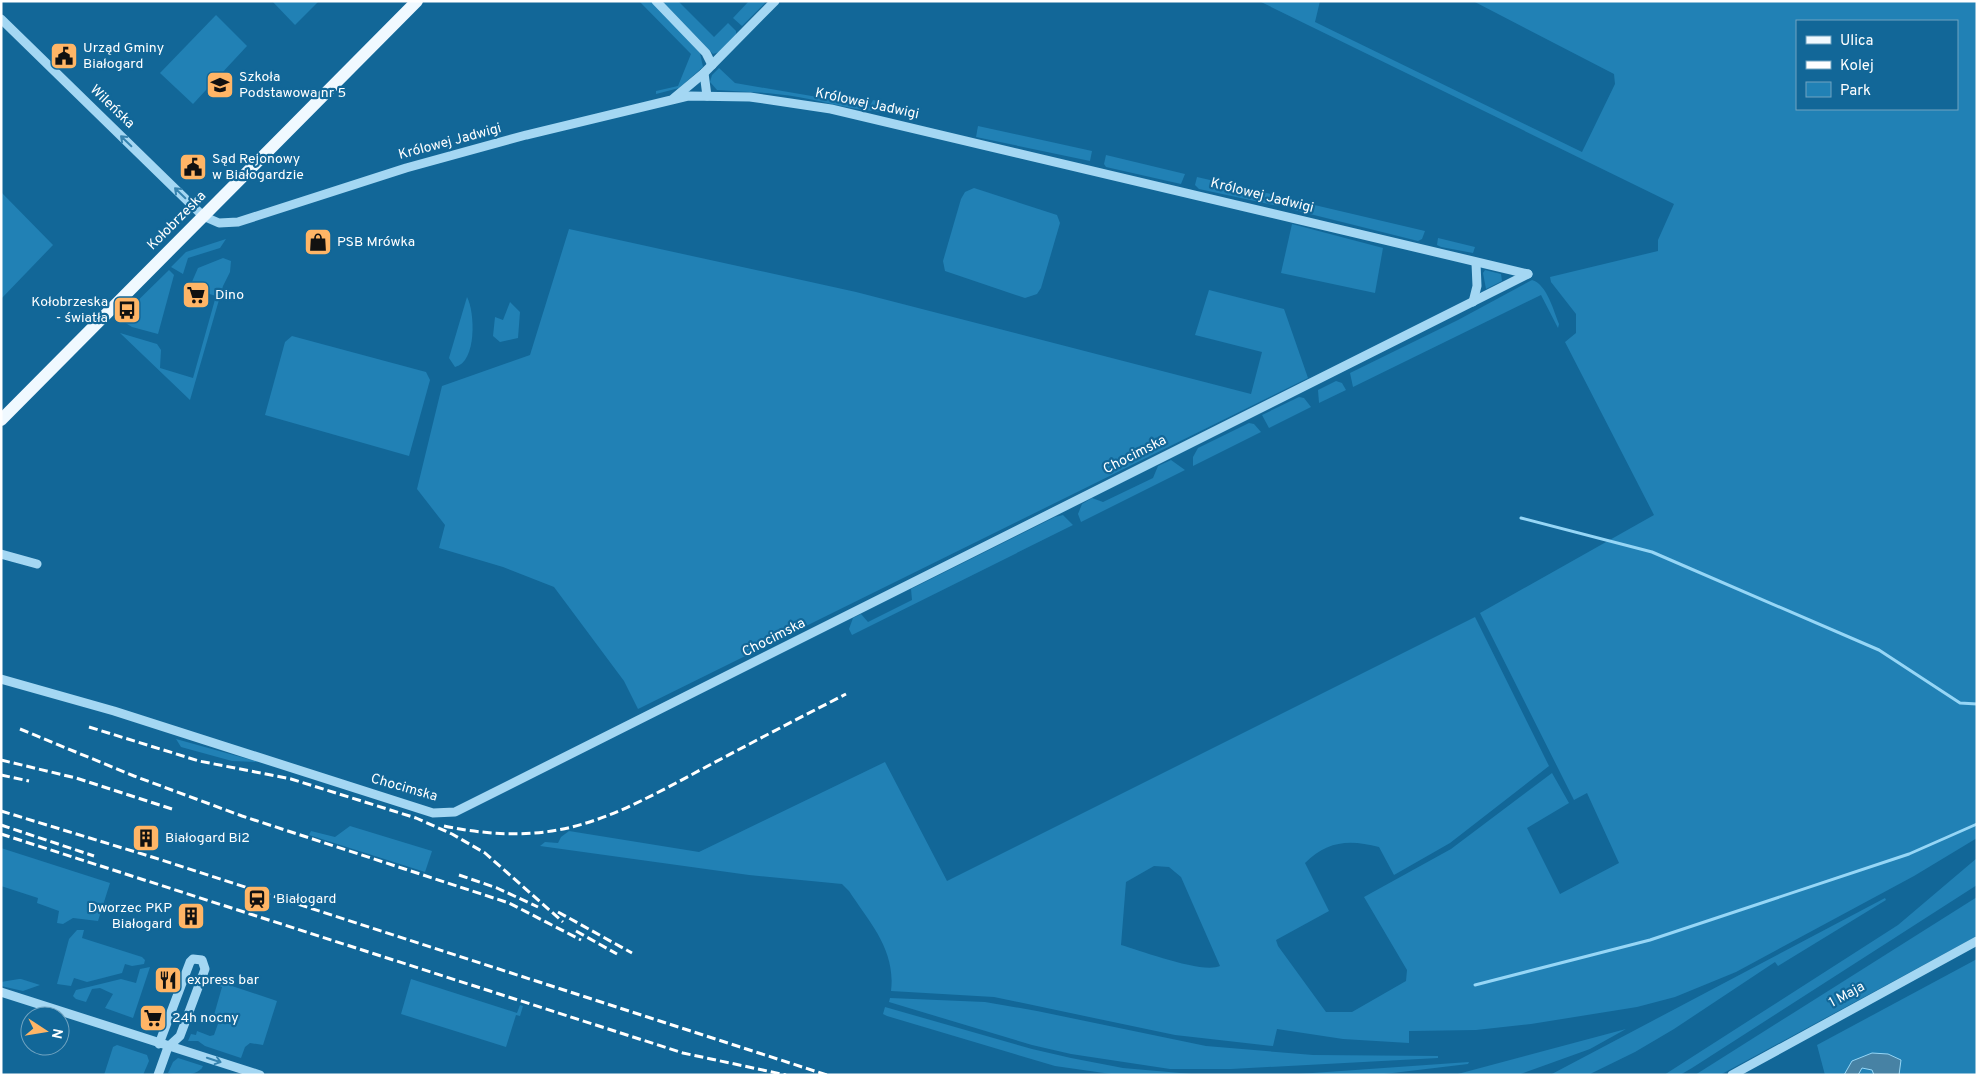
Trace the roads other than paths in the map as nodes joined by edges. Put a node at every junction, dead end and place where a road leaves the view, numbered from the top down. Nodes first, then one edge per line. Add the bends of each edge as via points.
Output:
1 (418, 1) edge
2 (656, 1) edge
3 (775, 1) edge
4 (1, 18) edge
5 (712, 65) junction
6 (704, 73) junction
7 (707, 96) junction
8 (671, 100) junction
9 (203, 216) junction
10 (1476, 263) junction
11 (1528, 274) joint
12 (1473, 302) junction
13 (1, 420) edge
14 (1, 554) edge
15 (38, 564) dead end
16 (1, 679) edge
17 (1977, 941) edge
18 (1, 992) edge
19 (159, 1044) junction
20 (168, 1047) junction
21 (158, 1075) edge
22 (260, 1075) edge
23 (1732, 1075) edge

1 - 9 main road, Kołobrzeska
2 - 5 street via 706,53
3 - 5 street
9 -> 4 street, Wileńska
5 - 6 street
6 - 7 street
6 - 8 street
7 - 8 street, Królowej Jadwigi
7 - 10 street, Królowej Jadwigi via 758,98 831,109
8 - 9 street, Królowej Jadwigi via 406,168 238,222 216,222
9 - 13 main road, Kołobrzeska
10 - 11 street, Królowej Jadwigi
10 - 12 street via 1477,286
11 - 12 street, Chocimska
12 - 16 street, Chocimska via 455,812 433,813 123,714
14 - 15 street
17 - 23 street, 1 Maja
18 - 19 street
19 - 20 street
19 - 20 street via 190,962 202,960 205,969 180,1036
20 - 21 street
20 -> 22 street

